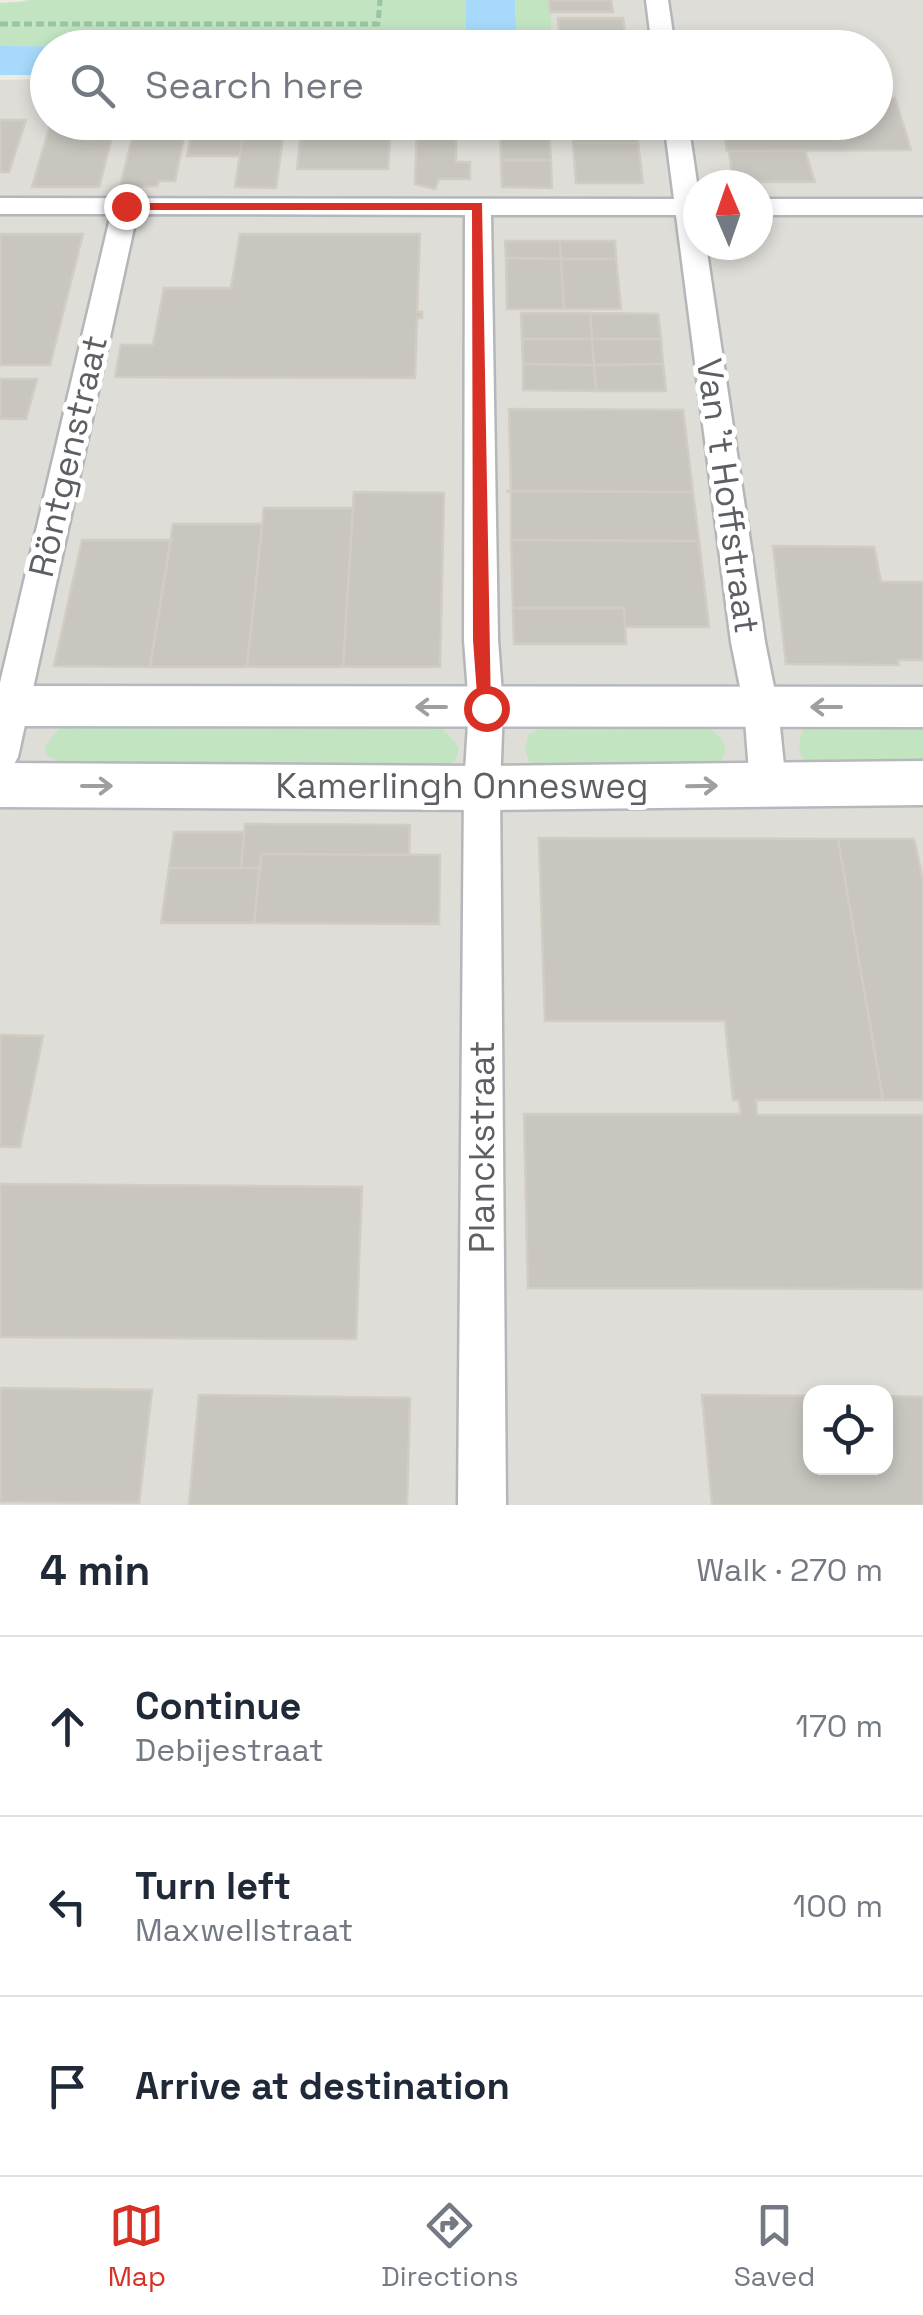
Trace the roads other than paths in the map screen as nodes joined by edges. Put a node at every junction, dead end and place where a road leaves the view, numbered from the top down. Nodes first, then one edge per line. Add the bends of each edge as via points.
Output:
1 (657, 0) edge
2 (661, 30) edge
3 (680, 140) edge
4 (686, 170) edge
5 (0, 206) edge
6 (126, 206) junction
7 (478, 206) junction
8 (683, 207) edge
9 (773, 207) edge
10 (923, 207) edge
11 (701, 260) edge
12 (7, 706) edge
13 (761, 707) junction
14 (923, 707) edge
15 (486, 708) junction
16 (0, 757) edge
17 (923, 783) edge
18 (0, 785) edge
19 (768, 785) junction
20 (482, 788) junction
21 (482, 1505) edge

1 - 2 street
3 - 4 street, Van 't Hoffstraat
5 - 6 street
6 - 7 street
6 - 12 street, Röntgenstraat
7 - 8 street
7 - 15 street, Planckstraat
9 - 10 street
11 - 13 street, Van 't Hoffstraat
15 -> 12 street
12 - 16 street
14 -> 13 street
13 - 15 street
13 - 19 street, Van 't Hoffstraat
15 - 20 street, Planckstraat
17 - 19 street, Kamerlingh Onnesweg
18 -> 20 street, Kamerlingh Onnesweg
20 -> 19 street, Kamerlingh Onnesweg
20 - 21 street, Planckstraat

